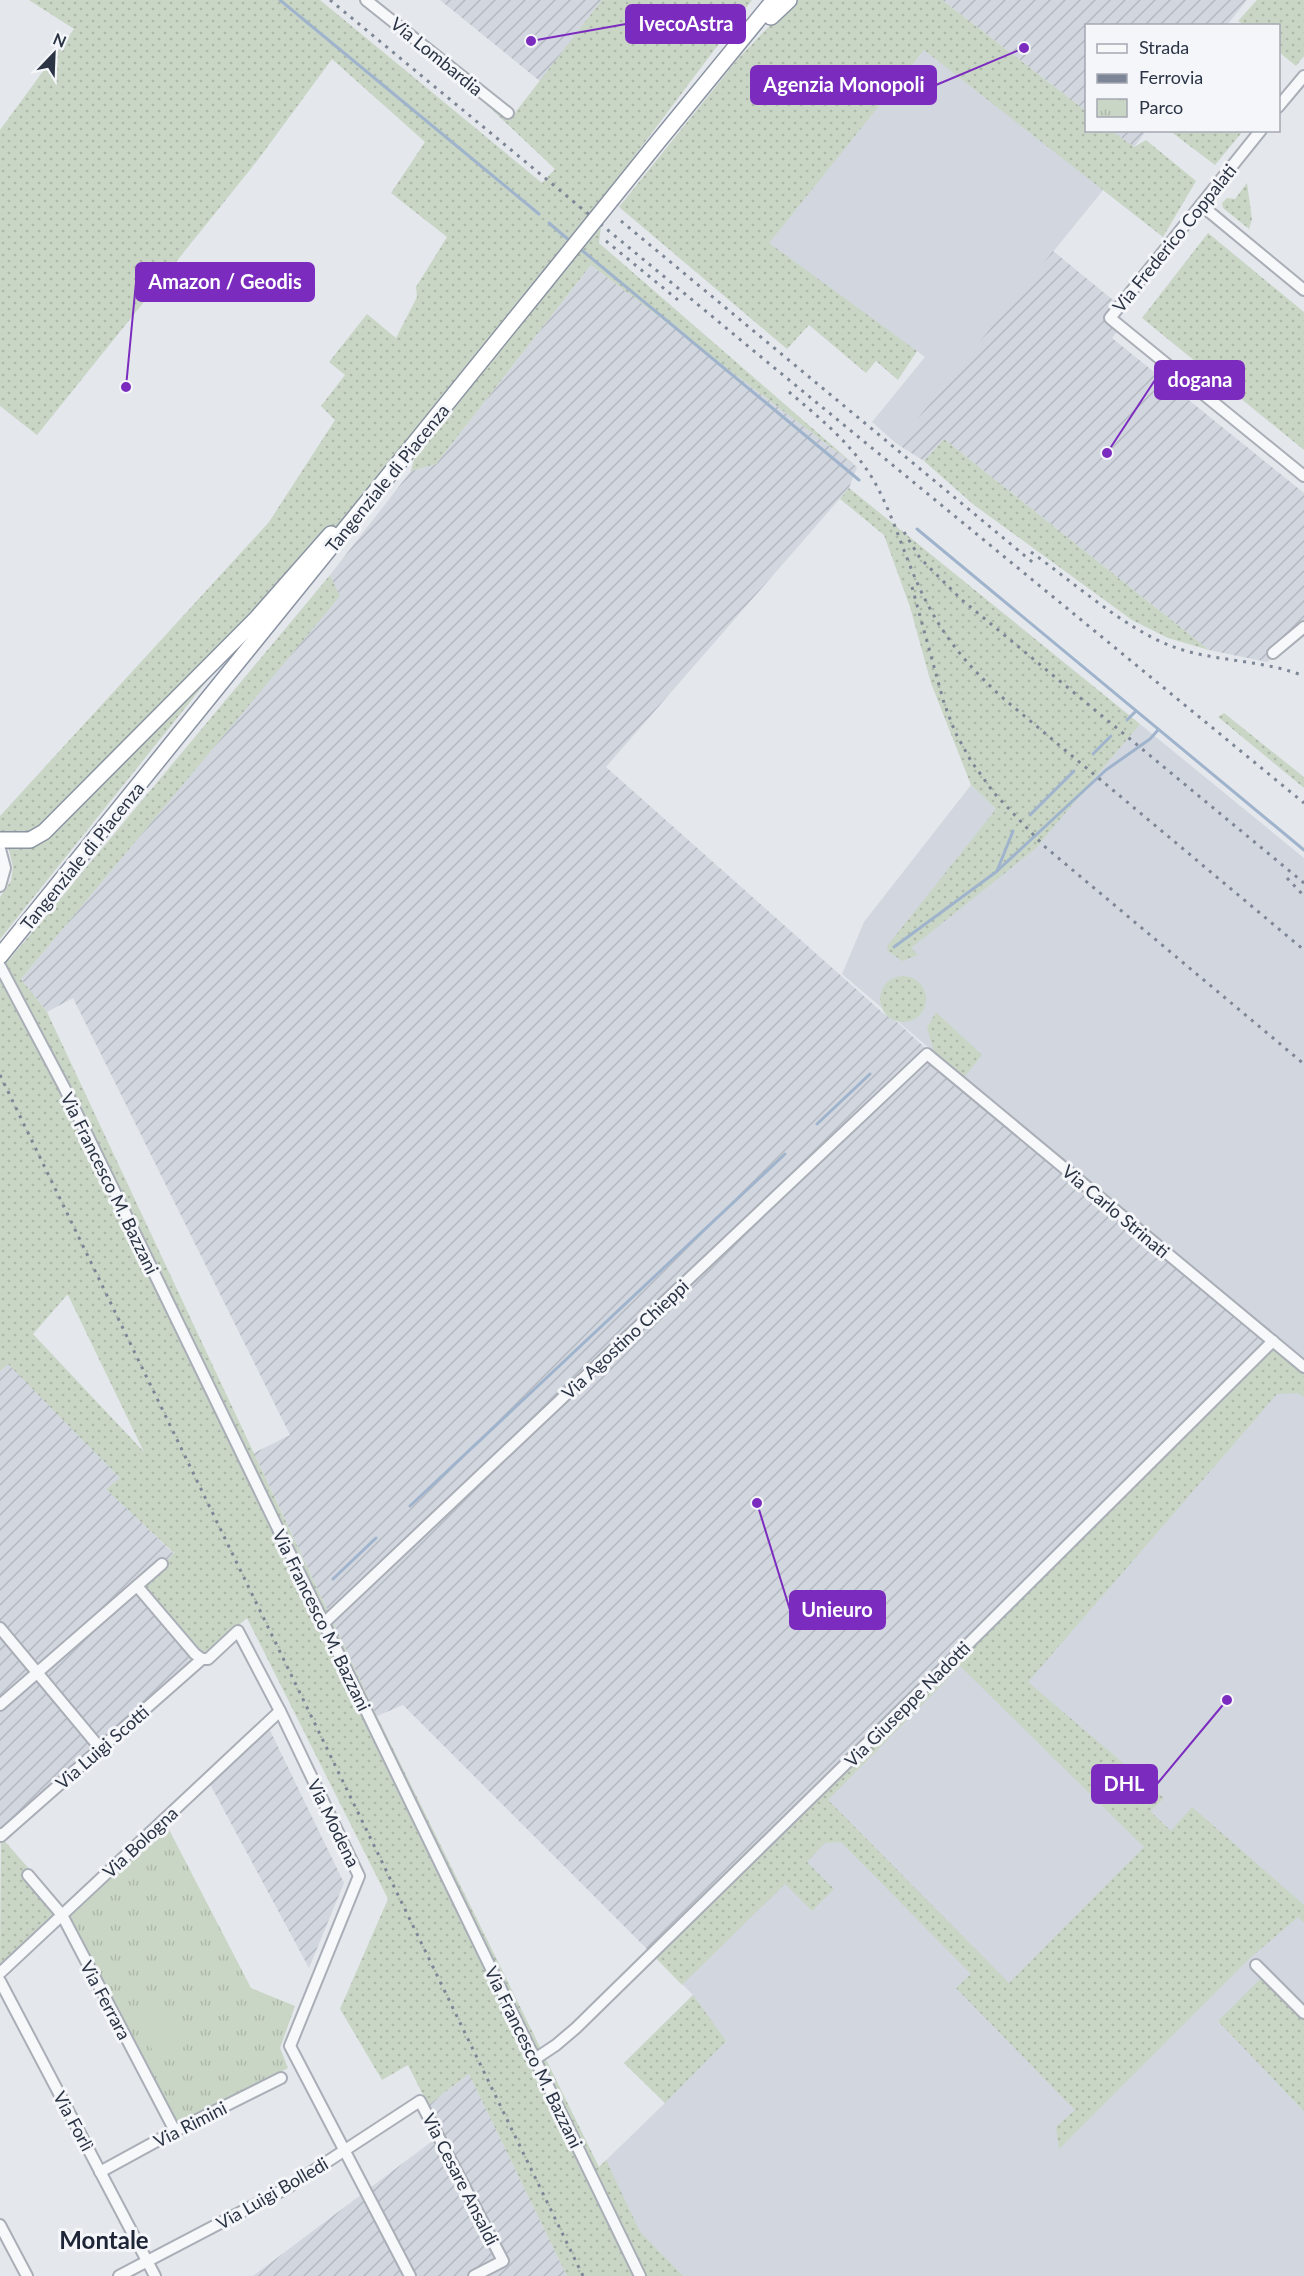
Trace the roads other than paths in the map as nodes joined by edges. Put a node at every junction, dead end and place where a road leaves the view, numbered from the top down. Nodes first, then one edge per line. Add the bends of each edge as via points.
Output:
1 (366, 0) edge
2 (760, 0) edge
3 (774, 0) edge
4 (789, 0) edge
5 (724, 63) junction
6 (1304, 75) edge
7 (1280, 105) edge
8 (508, 113) dead end
9 (1259, 132) edge
10 (1201, 205) junction
11 (1304, 290) edge
12 (1304, 476) edge
13 (360, 512) junction
14 (1304, 627) edge
15 (1274, 653) dead end
16 (0, 840) edge
17 (0, 849) edge
18 (0, 886) edge
19 (0, 956) edge
20 (0, 966) edge
21 (927, 1054) joint
22 (1273, 1341) junction
23 (1304, 1367) edge
24 (162, 1564) dead end
25 (136, 1586) junction
26 (324, 1623) junction
27 (0, 1628) edge
28 (202, 1659) junction
29 (38, 1672) junction
30 (0, 1705) edge
31 (280, 1711) junction
32 (100, 1748) junction
33 (1, 1835) edge
34 (28, 1875) dead end
35 (62, 1915) junction
36 (1256, 1965) dead end
37 (0, 1973) edge
38 (0, 1981) edge
39 (1304, 2013) edge
40 (536, 2059) junction
41 (281, 2078) dead end
42 (420, 2100) joint
43 (175, 2131) junction
44 (345, 2150) junction
45 (100, 2172) junction
46 (0, 2225) edge
47 (147, 2261) junction
48 (27, 2276) edge
49 (119, 2276) edge
50 (155, 2276) edge
51 (410, 2276) edge
52 (474, 2276) edge
53 (640, 2276) edge

1 - 8 street, Via Lombardia
2 - 5 highway
3 - 5 highway, Tangenziale di Piacenza
4 - 5 highway
5 - 13 highway, Tangenziale di Piacenza, bridge
6 - 7 street
9 - 10 street, Via Frederico Coppalati
10 - 11 street
10 - 12 street, Via Frederico Coppalati via 1110,318
13 - 16 highway via 326,538 257,618 44,832 30,840
13 - 19 highway, Tangenziale di Piacenza
14 - 15 street
17 - 18 street via 5,868
20 - 26 street, Via Francesco M. Bazzani via 60,1079
21 - 22 street, Via Carlo Strinati
21 - 26 street, Via Agostino Chieppi
22 - 23 street, Via Carlo Strinati
22 - 40 street, Via Giuseppe Nadotti via 576,2028
24 - 25 street
25 - 28 street
25 - 29 street
26 - 40 street, Via Francesco M. Bazzani
27 - 29 street
28 - 31 street, Via Modena via 208,1659 238,1631
28 - 32 street, Via Luigi Scotti
29 - 30 street
29 - 32 street
31 - 35 street, Via Bologna
31 - 44 street, Via Modena via 359,1876 290,2046
32 - 33 street, Via Luigi Scotti
34 - 35 street, Via Ferrara
35 - 37 street, Via Bologna
35 - 43 street, Via Ferrara
36 - 39 street
38 - 45 street, Via Forlì
40 - 53 street, Via Francesco M. Bazzani
41 - 43 street, Via Rimini
42 - 44 street, Via Luigi Bolledi
42 - 52 street, Via Cesare Ansaldi via 503,2261
43 - 45 street, Via Rimini
44 - 47 street, Via Luigi Bolledi via 287,2188
44 - 51 street, Via Modena
45 - 47 street, Via Forlì
46 - 48 street
47 - 49 street, Via Luigi Bolledi
47 - 50 street, Via Forlì

